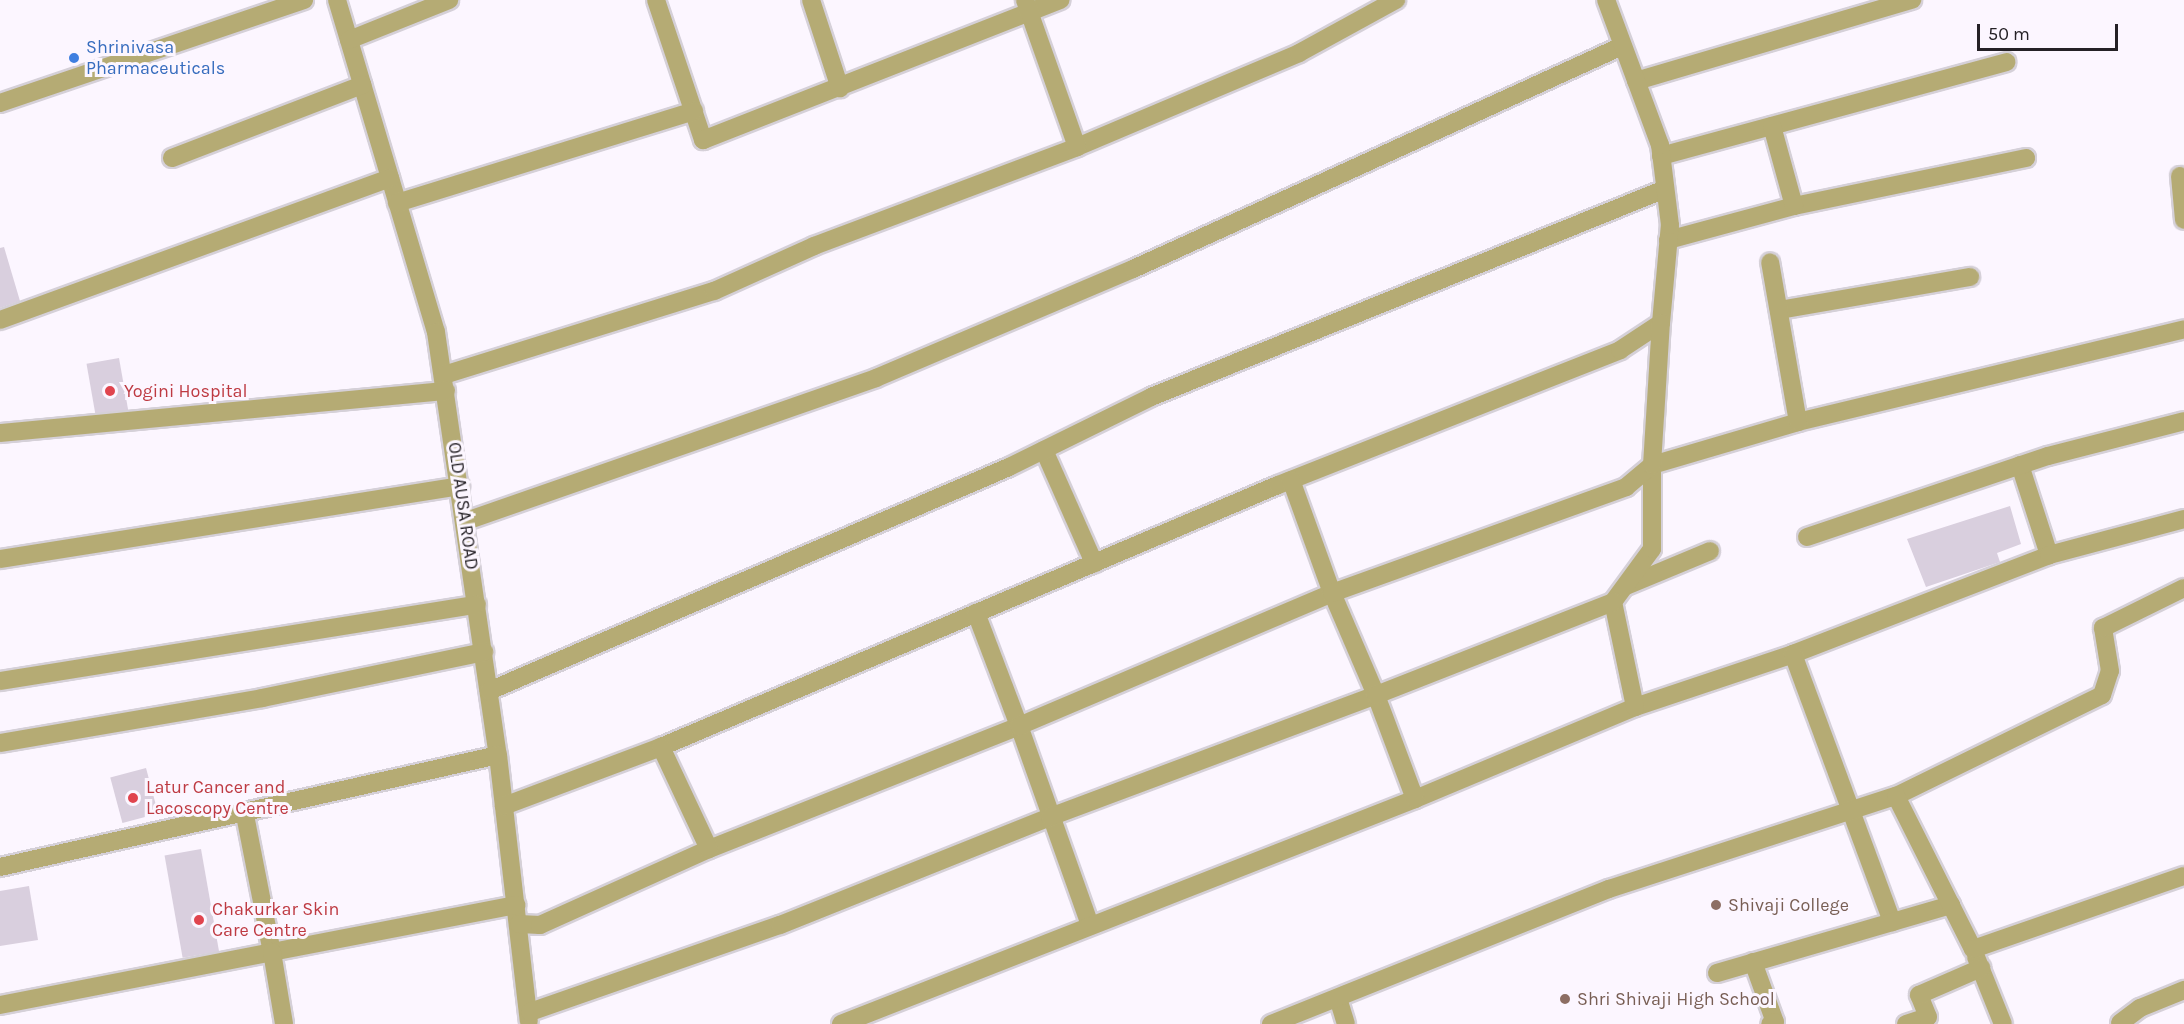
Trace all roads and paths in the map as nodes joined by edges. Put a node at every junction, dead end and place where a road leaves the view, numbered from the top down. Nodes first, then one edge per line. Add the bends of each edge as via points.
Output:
1 (304, 0) edge
2 (337, 0) edge
3 (449, 0) edge
4 (811, 0) edge
5 (1061, 0) edge
6 (1396, 0) edge
7 (1912, 0) edge
8 (1611, 1) edge
9 (662, 2) edge
10 (1028, 7) edge
11 (349, 40) junction
12 (1622, 46) junction
13 (2006, 62) dead end
14 (1636, 81) junction
15 (362, 85) junction
16 (840, 88) junction
17 (0, 103) edge
18 (694, 111) junction
19 (1772, 126) junction
20 (1077, 147) junction
21 (1661, 156) junction
22 (172, 158) dead end
23 (2026, 158) dead end
24 (2180, 176) dead end
25 (390, 178) junction
26 (1665, 189) junction
27 (397, 203) junction
28 (1794, 206) junction
29 (2184, 220) edge
30 (1668, 240) junction
31 (1770, 262) dead end
32 (1970, 277) dead end
33 (1779, 310) junction
34 (0, 320) edge
35 (1661, 323) junction
36 (2184, 329) edge
37 (445, 383) junction
38 (2184, 421) edge
39 (1798, 422) junction
40 (0, 433) edge
41 (1044, 450) junction
42 (1652, 465) junction
43 (2020, 465) junction
44 (1291, 480) junction
45 (460, 486) junction
46 (2184, 519) edge
47 (466, 521) junction
48 (1807, 537) dead end
49 (1710, 551) dead end
50 (2049, 555) junction
51 (0, 559) edge
52 (1094, 563) junction
53 (2184, 588) edge
54 (1332, 593) junction
55 (1619, 594) junction
56 (477, 605) junction
57 (976, 613) junction
58 (484, 652) junction
59 (1793, 654) junction
60 (0, 681) edge
61 (489, 691) junction
62 (1376, 695) junction
63 (1635, 707) junction
64 (1018, 726) junction
65 (0, 743) edge
66 (661, 747) junction
67 (498, 755) junction
68 (1896, 796) junction
69 (1415, 799) junction
70 (504, 806) junction
71 (1850, 812) junction
72 (244, 815) junction
73 (1050, 817) junction
74 (709, 849) junction
75 (0, 867) edge
76 (2184, 876) edge
77 (517, 905) junction
78 (1951, 905) junction
79 (1892, 922) junction
80 (519, 924) junction
81 (1090, 925) junction
82 (1973, 950) junction
83 (272, 952) junction
84 (1753, 962) junction
85 (1981, 968) junction
86 (1717, 973) dead end
87 (2184, 990) edge
88 (1338, 998) junction
89 (0, 1005) edge
90 (877, 1017) edge
91 (529, 1018) edge
92 (284, 1024) edge
93 (841, 1024) edge
94 (1271, 1024) edge
95 (1346, 1024) edge
96 (1770, 1024) edge
97 (1906, 1024) edge
98 (2003, 1024) edge
99 (2119, 1024) edge

1 - 17 street
2 - 11 street, OLD AUSA ROAD
3 - 11 street
4 - 16 street
5 - 10 street
6 - 20 street via 1299,53
7 - 14 street
8 - 12 street
9 - 18 street
10 - 16 street
10 - 20 street
11 - 15 street, OLD AUSA ROAD
12 - 14 street
12 - 47 street via 1133,269 876,378
13 - 19 street
14 - 21 street
15 - 22 street
15 - 25 street, OLD AUSA ROAD
16 - 18 street via 703,140
18 - 27 street
19 - 21 street
19 - 28 street
20 - 37 street via 814,246 714,291
21 - 26 street
23 - 28 street
24 - 29 street
25 - 27 street, OLD AUSA ROAD
25 - 34 street
26 - 30 street
26 - 41 street via 1151,397
27 - 37 street, OLD AUSA ROAD via 436,332
28 - 30 street
30 - 35 street
31 - 33 street
32 - 33 street
33 - 39 street
35 - 42 street
35 - 44 street via 1620,350
36 - 39 street
37 - 40 street
37 - 45 street, OLD AUSA ROAD
38 - 43 street
39 - 42 street
41 - 52 street
41 - 61 street
42 - 54 street via 1626,487
42 - 55 street via 1652,549
43 - 48 street
43 - 50 street
44 - 52 street
44 - 54 street
45 - 47 street, OLD AUSA ROAD
45 - 51 street
46 - 50 street
47 - 56 street, OLD AUSA ROAD
49 - 55 street
50 - 59 street
52 - 57 street
53 - 68 street via 2103,628 2110,671 2102,695
54 - 62 street
54 - 64 street
55 - 62 street
55 - 63 street
56 - 58 street, OLD AUSA ROAD
56 - 60 street
57 - 64 street
57 - 66 street
58 - 61 street, OLD AUSA ROAD
58 - 65 street via 262,698
59 - 63 street
59 - 71 street
61 - 67 street, OLD AUSA ROAD
62 - 69 street
62 - 73 street
63 - 69 street
64 - 73 street
64 - 74 street
66 - 70 street
66 - 74 street
67 - 70 street, OLD AUSA ROAD
67 - 72 street
68 - 71 street
68 - 78 street
69 - 81 street
70 - 77 street, OLD AUSA ROAD
71 - 79 street
71 - 88 street via 1609,888
72 - 75 street
72 - 83 street
73 - 81 street
73 - 91 street via 780,925
74 - 80 street via 540,925
76 - 82 street
77 - 80 street, OLD AUSA ROAD
77 - 83 street
78 - 79 street
78 - 82 street
79 - 84 street
80 - 91 street, OLD AUSA ROAD
81 - 90 street
82 - 85 street
83 - 89 street
83 - 92 street
84 - 86 street
84 - 96 street via 1774,1022
85 - 97 street via 1919,994 1928,1017
85 - 98 street
87 - 99 street via 2140,1008
88 - 94 street
88 - 95 street
90 - 93 street

